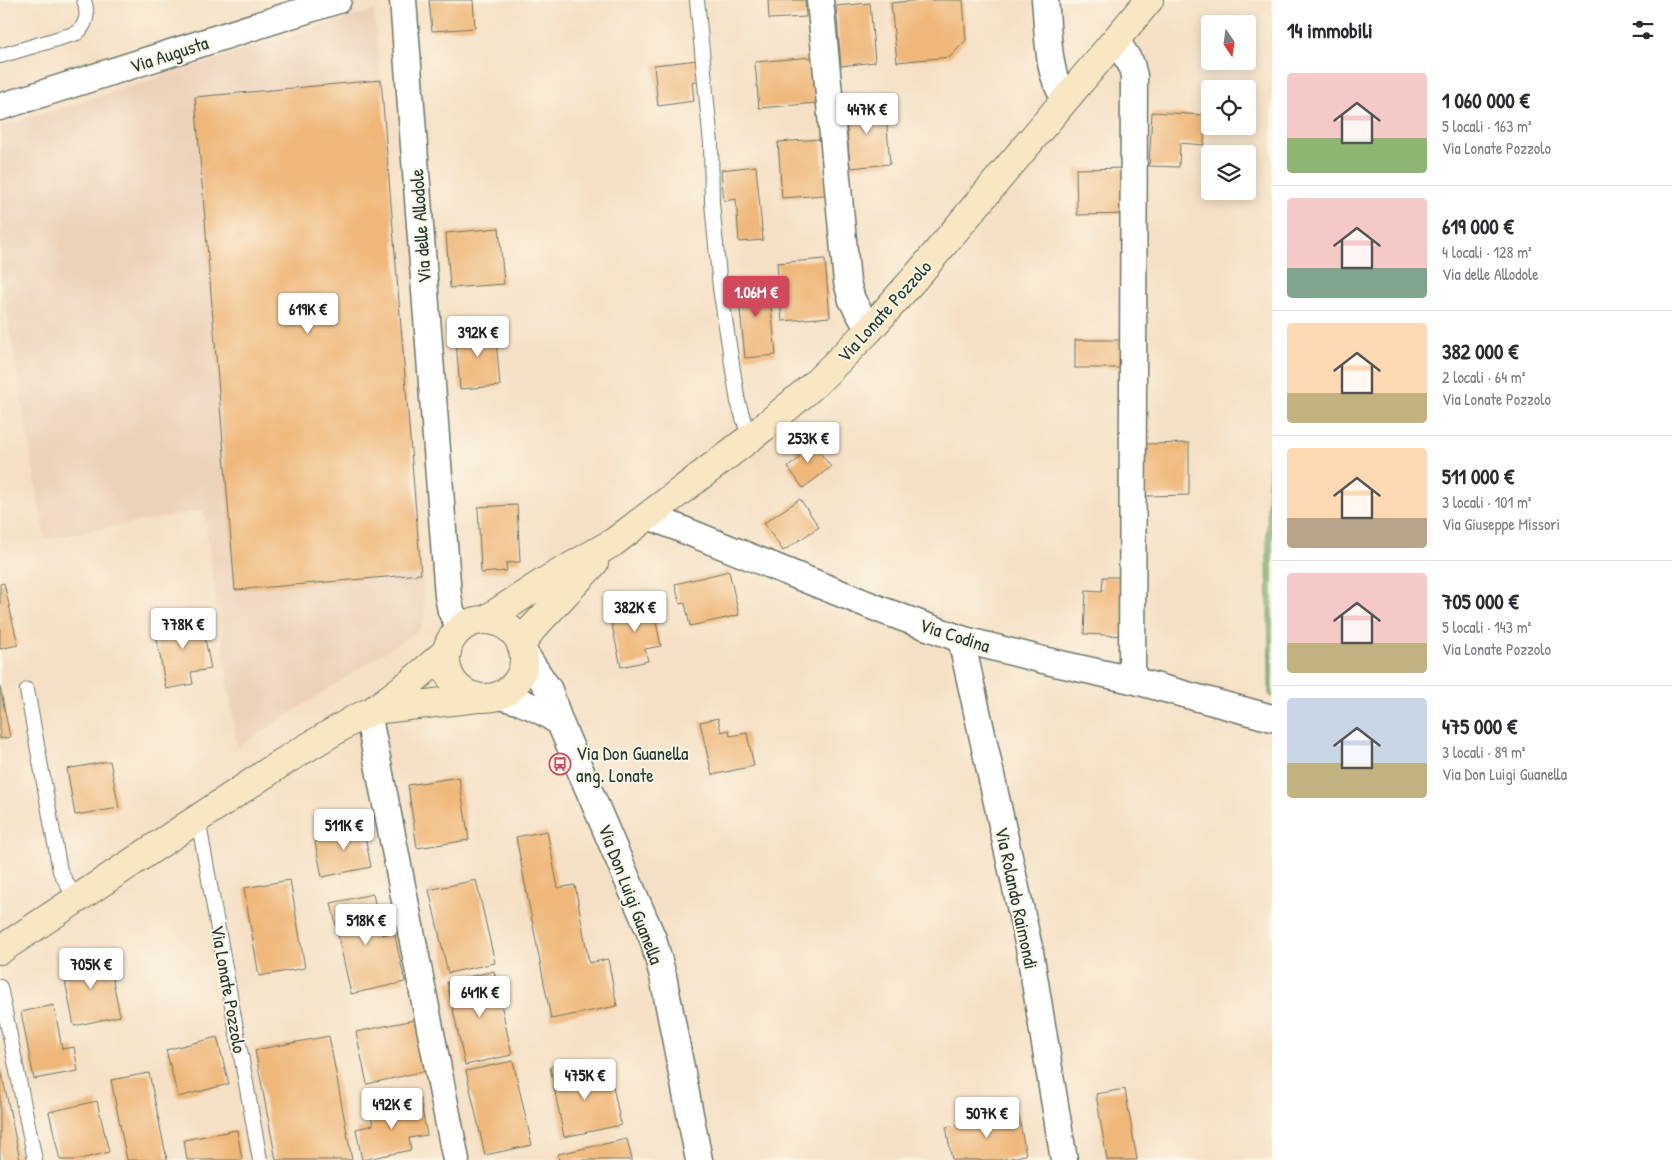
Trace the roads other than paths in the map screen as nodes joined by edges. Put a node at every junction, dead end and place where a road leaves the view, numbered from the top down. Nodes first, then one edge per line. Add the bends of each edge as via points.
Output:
1 (84, 0) edge
2 (338, 0) edge
3 (403, 0) edge
4 (697, 0) edge
5 (820, 0) edge
6 (1045, 0) edge
7 (1149, 0) edge
8 (1116, 40) junction
9 (0, 56) edge
10 (1066, 98) junction
11 (0, 107) edge
12 (869, 330) junction
13 (753, 436) junction
14 (649, 516) junction
15 (614, 542) junction
16 (464, 634) junction
17 (961, 639) junction
18 (522, 648) junction
19 (1132, 680) junction
20 (27, 690) dead end
21 (489, 697) junction
22 (371, 711) junction
23 (1272, 718) edge
24 (560, 723) junction
25 (198, 818) junction
26 (76, 900) junction
27 (0, 950) edge
28 (0, 987) edge
29 (35, 1160) edge
30 (260, 1160) edge
31 (456, 1160) edge
32 (699, 1160) edge
33 (1064, 1160) edge

1 - 9 lane via 86,20 77,33
2 - 11 street, Via Augusta
3 - 16 street, Via delle Allodole via 448,596 451,612
4 - 13 lane via 720,288 739,407
5 - 12 street via 847,282 852,300
6 - 10 street via 1053,76
7 - 8 street, Via Lonate Pozzolo
8 - 10 street, Via Lonate Pozzolo
8 - 19 street via 1131,64 1134,76
10 - 12 street, Via Lonate Pozzolo
12 - 13 street, Via Lonate Pozzolo via 816,383
13 - 14 street, Via Lonate Pozzolo
14 - 15 street, Via Lonate Pozzolo
14 - 17 street, Via Codina
15 - 16 street via 544,582
15 - 18 street via 532,629
16 - 18 street via 498,622 510,629
16 - 21 street via 448,669 449,675 464,693
16 - 22 street via 410,683
17 - 19 street, Via Codina
17 - 33 street, Via Rolando Raimondi via 1030,952
18 - 21 street via 524,664 520,676 513,686
18 - 24 street, Via Don Luigi Guanella via 548,690
19 - 23 street, Via Codina
20 - 26 lane via 60,871
21 - 22 street
21 - 24 street via 514,699 534,706
22 - 25 street via 283,762
22 - 31 street
24 - 32 street, Via Don Luigi Guanella via 653,939
25 - 26 street
25 - 30 lane, Via Lonate Pozzolo
26 - 27 street
28 - 29 lane

